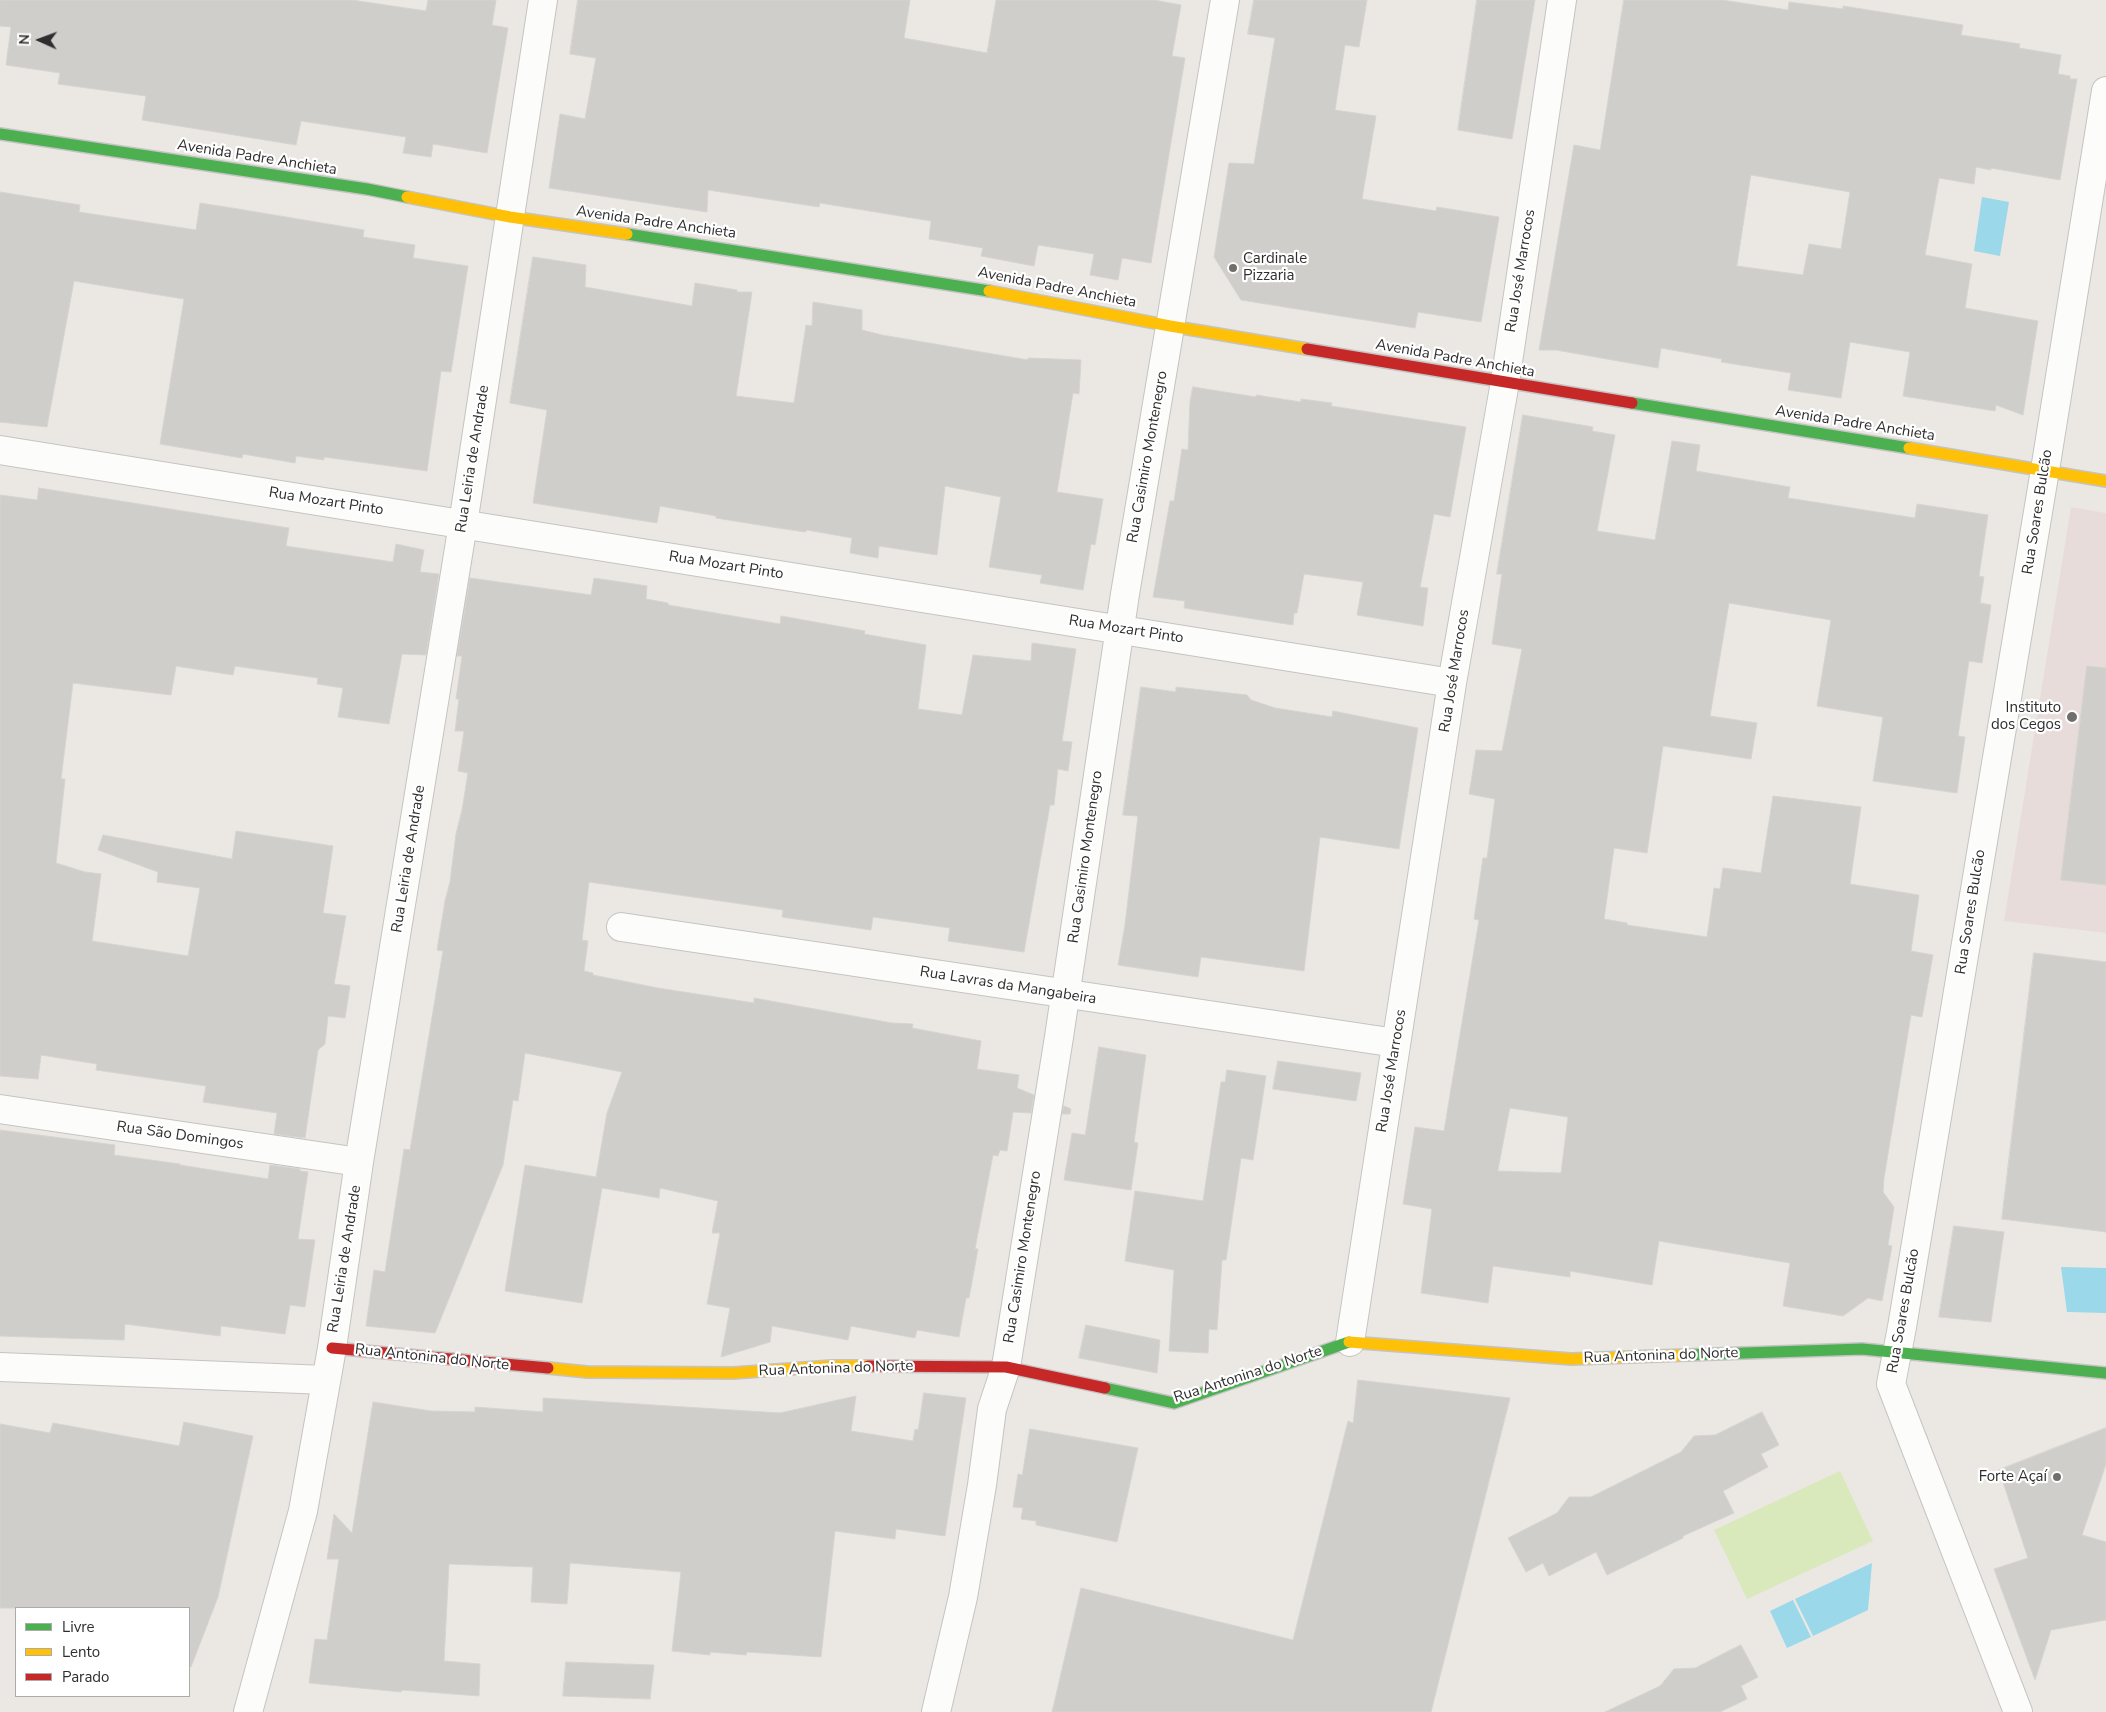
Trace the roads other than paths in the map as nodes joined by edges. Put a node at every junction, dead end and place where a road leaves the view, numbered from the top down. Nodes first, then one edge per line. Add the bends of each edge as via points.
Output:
1 (543, 0) edge
2 (1225, 0) edge
3 (1562, 0) edge
4 (2106, 91) edge
5 (0, 134) edge
6 (510, 216) junction
7 (1170, 326) junction
8 (1505, 382) junction
9 (0, 450) edge
10 (2045, 470) junction
11 (2106, 480) edge
12 (463, 524) junction
13 (1120, 629) junction
14 (1452, 683) junction
15 (621, 927) dead end
16 (1066, 994) junction
17 (1396, 1043) junction
18 (0, 1109) edge
19 (360, 1162) junction
20 (1350, 1342) junction
21 (332, 1348) junction
22 (1896, 1352) junction
23 (0, 1367) edge
24 (1006, 1367) junction
25 (2106, 1373) edge
26 (326, 1380) junction
27 (248, 1712) edge
28 (936, 1712) edge
29 (2018, 1712) edge

1 - 6 street, Rua Leiria de Andrade
2 - 7 street, Rua Casimiro Montenegro
3 - 8 street, Rua José Marrocos
4 - 10 street, Rua Soares Bulcão
5 - 6 street, Avenida Padre Anchieta via 367,189
6 - 7 street, Avenida Padre Anchieta via 966,286
6 - 12 street, Rua Leiria de Andrade
7 - 8 street, Avenida Padre Anchieta
7 - 13 street, Rua Casimiro Montenegro
8 - 10 street, Avenida Padre Anchieta
8 - 14 street, Rua José Marrocos
9 - 12 street, Rua Mozart Pinto
10 - 11 street, Avenida Padre Anchieta
10 - 22 street, Rua Soares Bulcão
12 - 13 street, Rua Mozart Pinto
12 - 19 street, Rua Leiria de Andrade
13 - 14 street, Rua Mozart Pinto
13 - 16 street, Rua Casimiro Montenegro
14 - 17 street, Rua José Marrocos
15 - 16 street, Rua Lavras da Mangabeira
16 - 17 street, Rua Lavras da Mangabeira
16 - 24 street, Rua Casimiro Montenegro
17 - 20 street, Rua José Marrocos
18 - 19 street, Rua São Domingos
19 - 21 street, Rua Leiria de Andrade
20 - 22 street, Rua Antonina do Norte via 1571,1359 1862,1348
20 - 24 street, Rua Antonina do Norte via 1174,1403
21 - 24 street, Rua Antonina do Norte via 587,1372 733,1373 832,1366
21 - 26 street, Rua Leiria de Andrade
22 - 25 street, Rua Antonina do Norte
22 - 29 street, Rua Soares Bulcão via 1891,1384
23 - 26 street
24 - 28 street, Rua Casimiro Montenegro via 992,1409 967,1578
26 - 27 street, Rua Leiria de Andrade via 303,1511

